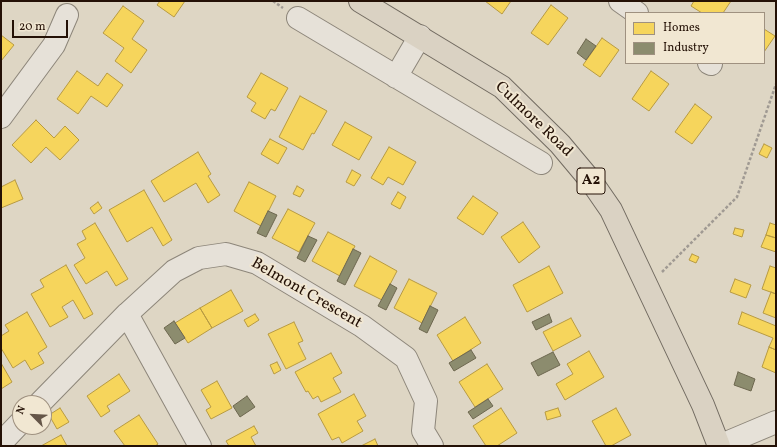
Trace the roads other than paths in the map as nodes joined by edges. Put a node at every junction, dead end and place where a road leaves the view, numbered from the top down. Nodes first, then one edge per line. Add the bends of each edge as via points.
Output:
1 (360, 1) edge
2 (620, 1) edge
3 (636, 12) edge
4 (67, 15) dead end
5 (298, 18) dead end
6 (420, 36) junction
7 (396, 77) junction
8 (1, 117) edge
9 (541, 163) dead end
10 (127, 314) junction
11 (48, 395) edge
12 (776, 422) edge
13 (12, 431) edge
14 (1, 443) edge
15 (200, 446) edge
16 (432, 446) edge
17 (719, 446) edge

1 - 6 highway, Culmore Road / A2
2 - 3 street
4 - 8 street via 54,45
5 - 7 street
6 - 7 street
6 - 17 highway, Culmore Road / A2 via 502,87 560,144 591,181 611,210 703,405
7 - 9 street
10 - 11 street, Belmont Crescent
10 - 15 street
10 - 16 street, Belmont Crescent via 174,271 199,258 226,254 257,263 362,326 406,358 426,401 423,431
12 - 17 street
13 - 14 street

